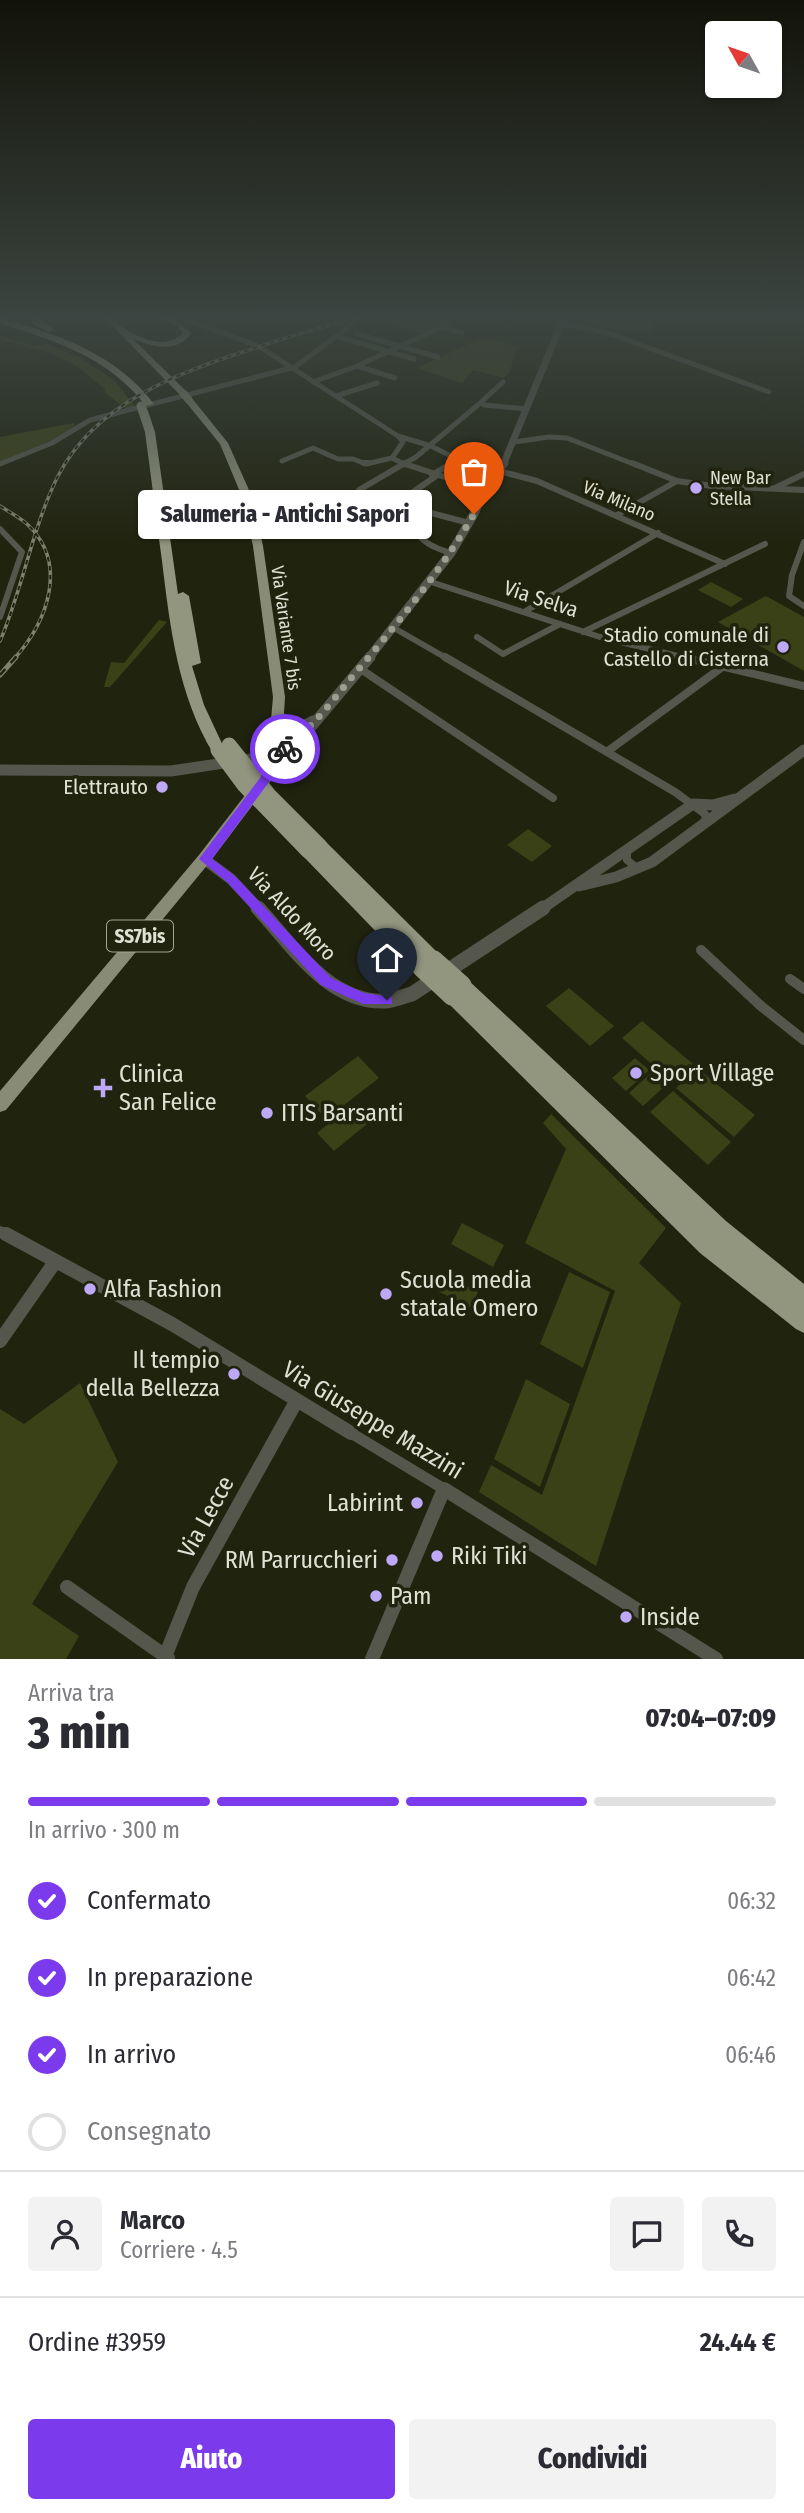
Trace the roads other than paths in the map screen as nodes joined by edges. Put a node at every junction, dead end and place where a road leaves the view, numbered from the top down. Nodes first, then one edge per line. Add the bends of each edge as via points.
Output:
1 (132, 392) edge
2 (137, 392) edge
3 (182, 392) edge
4 (197, 392) edge
5 (330, 392) edge
6 (347, 392) edge
7 (494, 392) edge
8 (534, 392) edge
9 (336, 396) junction
10 (483, 404) junction
11 (146, 407) junction
12 (527, 409) junction
13 (398, 436) junction
14 (514, 442) junction
15 (431, 446) junction
16 (392, 458) junction
17 (460, 459) junction
18 (282, 461) dead end
19 (0, 464) edge
20 (404, 464) junction
21 (499, 471) junction
22 (804, 474) edge
23 (434, 475) junction
24 (677, 481) junction
25 (459, 482) junction
26 (775, 488) junction
27 (359, 490) dead end
28 (485, 490) junction
29 (804, 490) edge
30 (420, 510) junction
31 (617, 515) junction
32 (469, 523) junction
33 (0, 528) edge
34 (658, 533) junction
35 (804, 542) edge
36 (765, 544) dead end
37 (451, 553) junction
38 (725, 564) junction
39 (431, 582) junction
40 (804, 606) edge
41 (524, 612) junction
42 (0, 617) edge
43 (560, 624) junction
44 (394, 628) junction
45 (583, 632) junction
46 (477, 637) dead end
47 (725, 665) junction
48 (359, 668) junction
49 (804, 686) edge
50 (278, 714) junction
51 (319, 717) junction
52 (804, 750) edge
53 (608, 751) junction
54 (273, 753) junction
55 (0, 770) edge
56 (553, 798) dead end
57 (735, 799) junction
58 (693, 804) junction
59 (706, 823) junction
60 (627, 849) junction
61 (204, 859) junction
62 (638, 869) junction
63 (569, 888) junction
64 (701, 950) dead end
65 (790, 979) dead end
66 (804, 989) edge
67 (457, 990) junction
68 (804, 1040) edge
69 (0, 1104) edge
70 (0, 1231) edge
71 (55, 1262) junction
72 (804, 1299) edge
73 (804, 1321) edge
74 (0, 1341) edge
75 (297, 1400) junction
76 (351, 1433) joint
77 (444, 1489) junction
78 (67, 1587) dead end
79 (166, 1658) edge
80 (372, 1659) edge
81 (716, 1659) edge

1 - 11 highway
2 - 11 highway
3 - 50 main road, Via Variante 7 bis / SS7bis via 224,443 248,499
4 - 19 street via 90,420 52,443
5 - 9 street
6 - 9 street
7 - 10 street
8 - 12 street
9 - 13 street
10 - 12 street
10 - 15 street
11 - 67 highway, bridge via 178,641 201,718 244,785
12 - 14 street
13 - 15 street
13 - 16 street via 401,447
14 - 21 street
14 - 24 street via 567,438
15 - 17 street
15 - 20 street
16 - 18 street via 366,464 353,459 347,462 313,448
16 - 20 street
17 - 23 street
17 - 25 street via 477,469
20 - 23 street
20 - 27 street
21 - 28 street
21 - 31 street, Via Milano via 537,481
22 - 26 street
23 - 25 street
23 - 30 street via 405,497 408,505
24 - 26 street
24 - 31 street
25 - 28 street
26 - 29 street
28 - 32 street
30 - 32 street
30 - 37 street via 412,525 415,533 430,546
31 - 34 street, Via Milano
32 - 37 street
33 - 42 street via 22,552
34 - 38 street, Via Milano
34 - 41 street
35 - 40 street via 789,596
36 - 38 street
37 - 39 street
38 - 45 street
39 - 41 street, Via Selva
39 - 44 street
41 - 43 street, Via Selva
43 - 45 street, Via Selva
43 - 46 street via 503,654
44 - 48 street
44 - 53 street
45 - 47 street, Via Selva
47 - 49 street, Via Selva
47 - 53 street
48 - 51 street
48 - 56 street
50 - 51 street via 282,721 297,727
50 - 54 main road, Via Variante 7 bis / SS7bis
51 - 54 street via 303,734
52 - 57 street, Via Aldo Moro
53 - 58 street
54 - 55 street via 185,770
54 - 61 main road, SS7bis via 265,779
57 - 58 street, Via Aldo Moro
57 - 59 street, Via Aldo Moro
58 - 59 street via 705,814
58 - 60 street, Via Aldo Moro
59 - 62 street, Via Aldo Moro
60 - 62 street via 627,860
60 - 63 street, Via Aldo Moro
61 - 63 street, Via Aldo Moro via 231,879 326,982 375,1000 412,994
61 - 69 main road, SS7bis
62 - 63 street, Via Aldo Moro
64 - 68 street
65 - 66 street
67 - 72 highway via 718,1229
67 - 73 highway via 708,1245
70 - 71 street, Via Giuseppe Mazzini
71 - 74 street
71 - 75 street, Via Giuseppe Mazzini via 172,1324
75 - 76 street, Via Giuseppe Mazzini
75 - 79 street, Via Lecce via 193,1587
76 - 77 street, Via Giuseppe Mazzini
77 - 80 street
77 - 81 street, Via Giuseppe Mazzini
78 - 79 street

